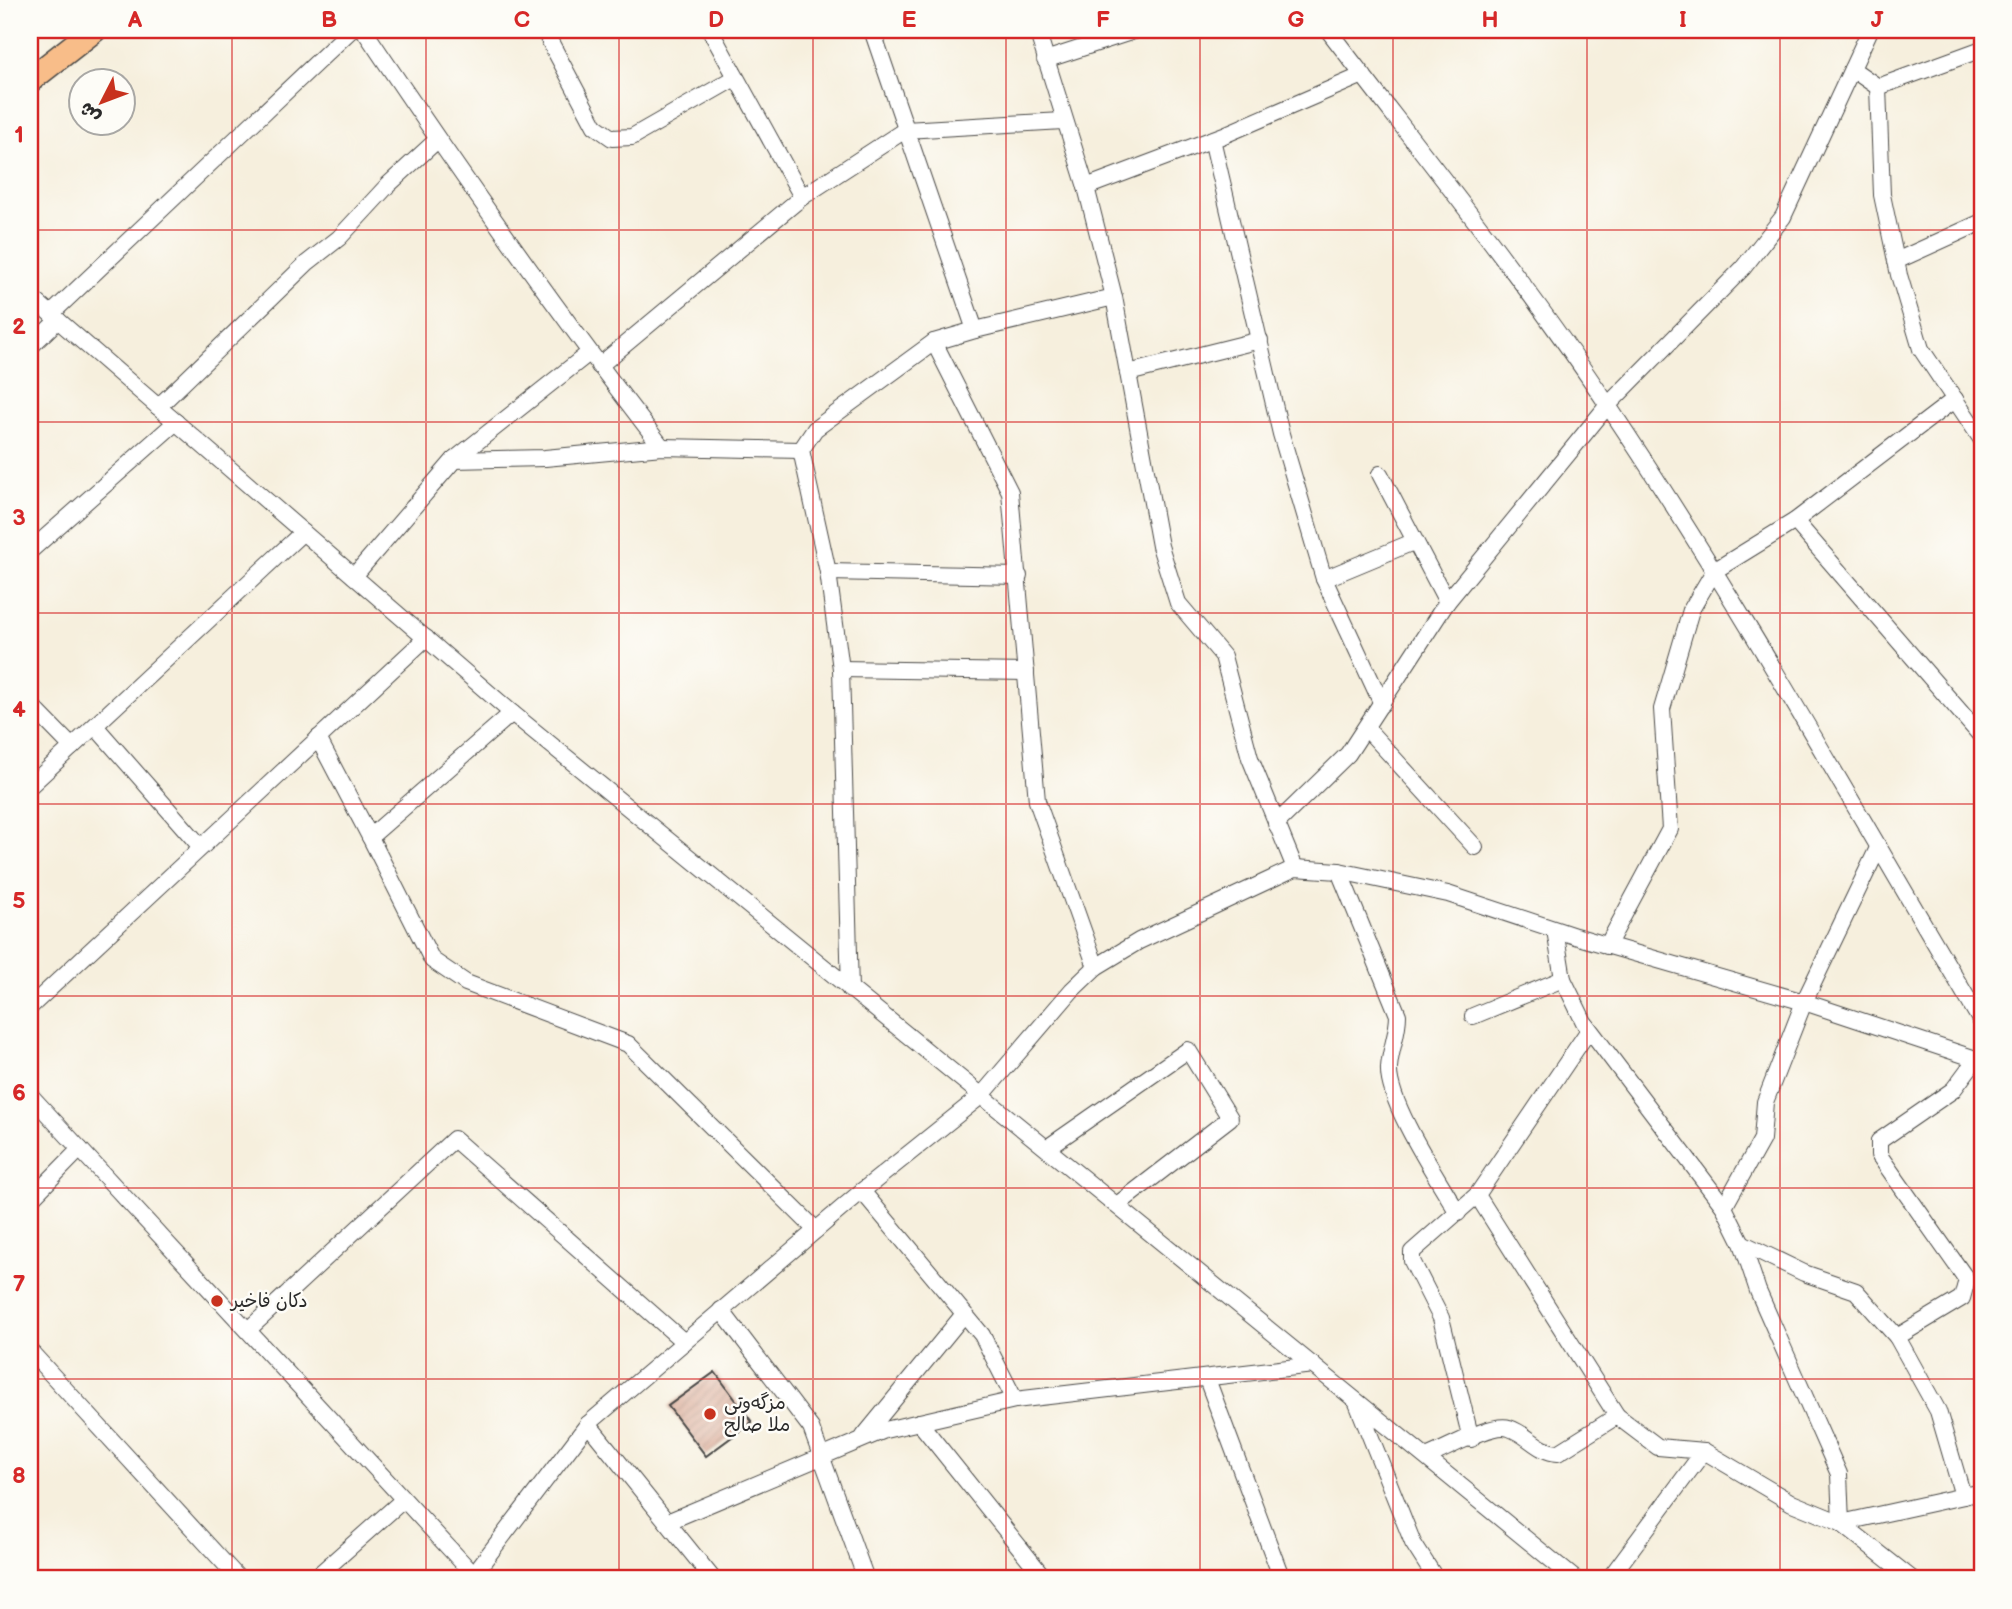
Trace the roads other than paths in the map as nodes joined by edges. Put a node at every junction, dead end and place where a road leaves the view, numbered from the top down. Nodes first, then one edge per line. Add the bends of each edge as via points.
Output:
1 (94, 30) edge
2 (351, 30) edge
3 (364, 30) edge
4 (544, 30) edge
5 (710, 30) edge
6 (872, 30) edge
7 (1037, 30) edge
8 (1137, 30) edge
9 (1328, 30) edge
10 (1870, 30) edge
11 (1982, 49) edge
12 (1045, 60) junction
13 (1852, 69) junction
14 (1363, 75) junction
15 (736, 78) junction
16 (30, 80) edge
17 (1878, 87) junction
18 (1063, 121) junction
19 (905, 130) junction
20 (437, 139) junction
21 (1212, 139) junction
22 (1086, 187) junction
23 (802, 197) junction
24 (1982, 222) edge
25 (1896, 261) junction
26 (30, 296) edge
27 (1114, 297) junction
28 (55, 317) junction
29 (975, 330) junction
30 (1260, 340) junction
31 (934, 342) junction
32 (30, 347) edge
33 (594, 359) junction
34 (1128, 373) junction
35 (1955, 399) junction
36 (1608, 405) junction
37 (158, 407) junction
38 (176, 422) junction
39 (1981, 437) edge
40 (662, 447) junction
41 (801, 450) junction
42 (454, 460) junction
43 (1380, 474) dead end
44 (1795, 521) junction
45 (303, 533) junction
46 (1413, 542) junction
47 (30, 551) edge
48 (1714, 571) junction
49 (828, 572) junction
50 (354, 576) junction
51 (1019, 576) junction
52 (1324, 579) junction
53 (1447, 602) junction
54 (426, 638) junction
55 (841, 669) junction
56 (1026, 672) junction
57 (30, 704) edge
58 (1382, 704) junction
59 (512, 713) junction
60 (95, 726) junction
61 (1366, 728) junction
62 (1982, 737) edge
63 (318, 738) junction
64 (72, 747) junction
65 (30, 786) edge
66 (1276, 824) junction
67 (370, 837) junction
68 (201, 847) junction
69 (1475, 848) dead end
70 (1878, 848) junction
71 (1295, 868) junction
72 (1339, 871) junction
73 (1555, 930) junction
74 (1607, 946) junction
75 (1096, 967) junction
76 (1563, 978) junction
77 (850, 990) junction
78 (1804, 1002) junction
79 (30, 1007) edge
80 (1473, 1016) dead end
81 (1982, 1023) edge
82 (1589, 1030) junction
83 (1979, 1058) edge
84 (30, 1095) edge
85 (982, 1095) junction
86 (1047, 1148) junction
87 (80, 1149) junction
88 (862, 1191) junction
89 (1477, 1195) junction
90 (30, 1200) edge
91 (1117, 1205) junction
92 (1724, 1207) junction
93 (1458, 1213) junction
94 (816, 1230) junction
95 (1742, 1243) junction
96 (721, 1310) junction
97 (964, 1314) junction
98 (248, 1330) junction
99 (1897, 1337) junction
100 (684, 1342) junction
101 (30, 1351) edge
102 (1313, 1365) junction
103 (1207, 1379) junction
104 (1015, 1400) junction
105 (1356, 1400) junction
106 (1617, 1416) junction
107 (919, 1422) junction
108 (588, 1423) junction
109 (861, 1439) junction
110 (1471, 1439) junction
111 (1704, 1451) junction
112 (822, 1456) junction
113 (1426, 1457) junction
114 (1982, 1492) edge
115 (1964, 1496) junction
116 (403, 1500) junction
117 (667, 1522) junction
118 (1841, 1523) junction
119 (471, 1577) edge
120 (1430, 1577) edge
121 (239, 1579) edge
122 (314, 1579) edge
123 (713, 1579) edge
124 (866, 1579) edge
125 (1045, 1579) edge
126 (1282, 1579) edge
127 (1574, 1579) edge
128 (1609, 1579) edge
129 (1912, 1579) edge

1 - 16 main road
2 - 28 street
3 - 20 street
4 - 15 street via 595,126 612,138 632,137
5 - 15 street
6 - 19 street
7 - 12 street
8 - 12 street
9 - 14 street
10 - 13 street
11 - 17 street
12 - 18 street
13 - 17 street
13 - 36 street via 1783,217 1744,268
14 - 21 street
14 - 36 street
15 - 23 street
17 - 25 street via 1882,195
18 - 19 street
18 - 22 street
19 - 23 street
19 - 29 street
20 - 33 street
20 - 37 street via 339,238 307,263
21 - 22 street
21 - 30 street
22 - 27 street
23 - 33 street
24 - 25 street
25 - 35 street via 1921,349
26 - 28 street
27 - 29 street
27 - 34 street
28 - 32 street
28 - 37 street
29 - 31 street
30 - 34 street
30 - 52 street via 1281,434
31 - 41 street via 815,429
31 - 51 street via 1010,492
33 - 40 street
33 - 42 street
34 - 66 street via 1160,547 1178,603 1223,656 1250,758
35 - 39 street
35 - 44 street
36 - 48 street
36 - 53 street
37 - 38 street
38 - 45 street
38 - 47 street
40 - 41 street
40 - 42 street via 545,458
41 - 49 street
42 - 50 street
43 - 46 street
44 - 48 street
44 - 62 street
45 - 50 street
45 - 60 street
46 - 52 street
46 - 53 street
48 - 70 street
48 - 74 street via 1690,610 1662,709 1670,829
49 - 51 street
49 - 55 street
50 - 54 street
51 - 56 street
52 - 58 street
53 - 58 street
54 - 59 street
54 - 63 street
55 - 56 street
55 - 77 street
56 - 75 street via 1037,801
57 - 64 street
58 - 61 street
59 - 67 street
59 - 77 street
60 - 64 street
60 - 68 street
61 - 66 street via 1348,754
61 - 69 street
63 - 67 street
63 - 68 street
64 - 65 street
66 - 71 street
67 - 94 street via 432,960 466,983 628,1044
68 - 79 street
70 - 78 street
70 - 81 street
71 - 72 street
71 - 75 street via 1139,941
72 - 73 street via 1448,894
72 - 93 street via 1398,1016 1389,1068 1392,1094
73 - 74 street
73 - 76 street
74 - 78 street
75 - 85 street
76 - 80 street
76 - 82 street
77 - 85 street
78 - 83 street
78 - 92 street via 1765,1102 1762,1139
82 - 89 street
82 - 92 street
83 - 99 street via 1953,1090 1879,1140 1879,1155 1967,1280 1962,1298
84 - 87 street
85 - 86 street
85 - 88 street
86 - 91 street
86 - 91 street via 1188,1050 1230,1118
87 - 90 street
87 - 98 street
88 - 94 street
88 - 97 street
89 - 93 street
89 - 106 street
91 - 102 street
92 - 95 street
93 - 110 street via 1418,1244 1412,1261 1441,1318
94 - 96 street
95 - 99 street via 1804,1273 1856,1291
95 - 118 street via 1758,1291 1839,1474
96 - 100 street
96 - 112 street via 811,1428
97 - 104 street via 982,1335
97 - 109 street
98 - 100 street via 454,1139
98 - 116 street
99 - 115 street via 1937,1411
100 - 108 street
101 - 121 street
102 - 103 street
102 - 105 street
103 - 104 street
103 - 126 street
104 - 107 street
105 - 113 street
105 - 120 street
106 - 110 street via 1559,1453 1548,1452 1510,1428 1488,1428
106 - 111 street via 1658,1447
107 - 109 street
107 - 125 street
108 - 117 street
108 - 119 street
109 - 112 street
110 - 113 street
111 - 118 street via 1792,1503
111 - 128 street
112 - 117 street
112 - 124 street
113 - 127 street
114 - 115 street
115 - 118 street
116 - 119 street
116 - 122 street
117 - 123 street
118 - 129 street

